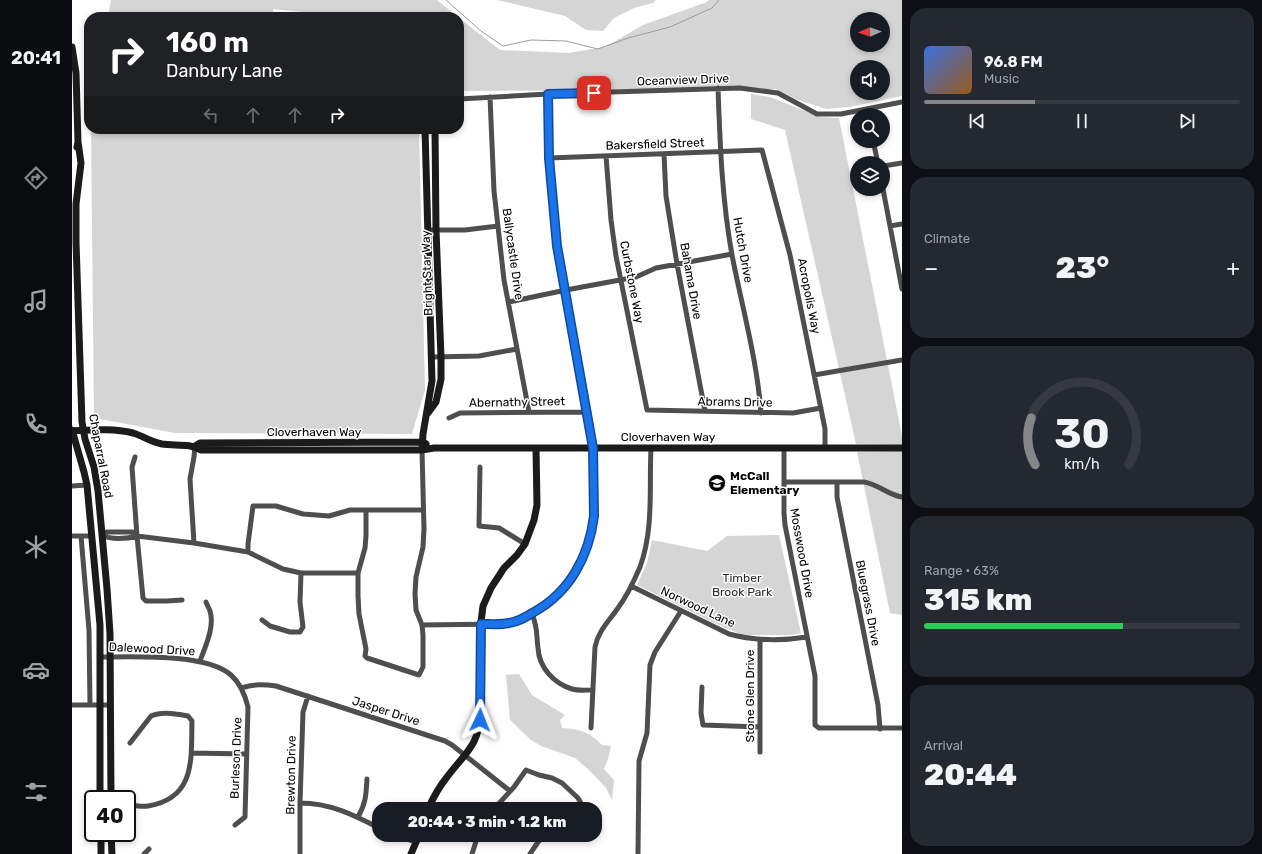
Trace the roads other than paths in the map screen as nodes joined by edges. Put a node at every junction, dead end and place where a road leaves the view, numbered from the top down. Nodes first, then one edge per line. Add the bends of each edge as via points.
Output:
1 (72, 47) edge
2 (718, 88) junction
3 (548, 94) junction
4 (490, 97) junction
5 (464, 99) edge
6 (902, 102) edge
7 (873, 108) edge
8 (850, 112) edge
9 (425, 134) edge
10 (435, 134) edge
11 (78, 142) junction
12 (762, 150) joint
13 (720, 151) junction
14 (664, 154) junction
15 (606, 156) junction
16 (549, 158) junction
17 (902, 163) edge
18 (890, 165) edge
19 (72, 196) edge
20 (884, 196) edge
21 (902, 224) edge
22 (498, 226) junction
23 (890, 226) junction
24 (432, 230) junction
25 (74, 241) edge
26 (732, 254) junction
27 (677, 264) junction
28 (620, 280) junction
29 (902, 289) edge
30 (566, 290) junction
31 (509, 302) junction
32 (517, 349) junction
33 (432, 357) junction
34 (441, 357) junction
35 (902, 360) edge
36 (814, 376) junction
37 (821, 408) junction
38 (647, 410) joint
39 (705, 411) junction
40 (529, 412) junction
41 (587, 412) junction
42 (427, 413) junction
43 (761, 413) junction
44 (449, 418) dead end
45 (72, 430) edge
46 (83, 430) junction
47 (195, 446) junction
48 (422, 446) junction
49 (593, 448) junction
50 (651, 448) junction
51 (784, 448) junction
52 (824, 448) junction
53 (902, 448) edge
54 (536, 449) junction
55 (135, 457) dead end
56 (480, 467) dead end
57 (784, 482) junction
58 (837, 482) junction
59 (87, 485) junction
60 (72, 486) edge
61 (902, 496) edge
62 (366, 510) junction
63 (423, 510) junction
64 (102, 535) junction
65 (72, 536) edge
66 (81, 536) junction
67 (91, 536) junction
68 (137, 536) junction
69 (194, 542) junction
70 (525, 544) junction
71 (248, 552) junction
72 (301, 573) junction
73 (358, 573) junction
74 (631, 586) junction
75 (182, 600) dead end
76 (206, 602) dead end
77 (681, 611) junction
78 (532, 614) junction
79 (262, 620) dead end
80 (481, 624) junction
81 (422, 625) junction
82 (807, 637) junction
83 (760, 640) junction
84 (100, 657) junction
85 (110, 657) junction
86 (200, 661) junction
87 (702, 687) dead end
88 (241, 688) junction
89 (593, 690) junction
90 (308, 696) junction
91 (72, 705) edge
92 (90, 705) junction
93 (100, 705) junction
94 (110, 705) junction
95 (760, 727) junction
96 (591, 728) dead end
97 (902, 728) edge
98 (880, 729) junction
99 (130, 743) dead end
100 (760, 752) dead end
101 (192, 753) junction
102 (246, 754) junction
103 (466, 756) junction
104 (367, 779) dead end
105 (100, 790) edge
106 (111, 790) edge
107 (510, 791) junction
108 (300, 802) junction
109 (431, 802) edge
110 (500, 802) edge
111 (580, 802) edge
112 (136, 805) edge
113 (358, 817) junction
114 (372, 824) edge
115 (235, 825) dead end
116 (101, 842) edge
117 (111, 842) edge
118 (416, 842) edge
119 (418, 842) edge
120 (476, 842) edge
121 (538, 842) edge
122 (149, 849) dead end
123 (101, 854) edge
124 (112, 854) edge
125 (144, 854) edge
126 (300, 854) edge
127 (411, 854) edge
128 (416, 854) edge
129 (472, 854) edge
130 (530, 854) edge
131 (638, 854) edge

1 - 11 street, Chaparral Road via 76,73
2 - 3 street, Oceanview Drive
2 - 8 street, Oceanview Drive via 778,93 817,114
2 - 13 street, Hutch Drive
3 - 4 street, Oceanview Drive
3 - 16 street
4 - 5 street, Oceanview Drive
4 - 22 street, Ballycastle Drive
6 - 7 street, Oceanview Drive
9 - 24 street, Bright Star Way
10 - 24 street, Bright Star Way
11 - 19 street, Chaparral Road
11 - 25 street, Chaparral Road via 81,163
12 - 13 street, Bakersfield Street
12 - 36 street, Acropolis Way via 790,255
13 - 14 street, Bakersfield Street
13 - 26 street, Hutch Drive
14 - 15 street, Bakersfield Street
14 - 27 street, Bahama Drive via 666,196
15 - 16 street, Bakersfield Street
15 - 28 street, Curbstone Way via 610,220
16 - 30 street via 557,246
17 - 18 street
20 - 23 street
21 - 23 street
22 - 24 street
22 - 31 street, Ballycastle Drive
23 - 29 street
24 - 33 street, Bright Star Way
24 - 34 street, Bright Star Way
25 - 46 street, Chaparral Road
26 - 27 street
26 - 43 street, Hutch Drive via 759,387
27 - 28 street
27 - 39 street, Bahama Drive
28 - 30 street
28 - 38 street, Curbstone Way
30 - 31 street
30 - 41 street
31 - 32 street, Ballycastle Drive
32 - 34 street via 479,356
32 - 40 street, Ballycastle Drive
33 - 34 street
33 - 42 street, Bright Star Way via 432,382
34 - 42 street, Bright Star Way via 441,380 436,402
35 - 36 street
36 - 37 street, Acropolis Way
37 - 43 street, Abrams Drive via 793,413
37 - 52 street, Acropolis Way via 825,429
38 - 39 street, Abrams Drive
39 - 43 street, Abrams Drive
40 - 41 street, Abernathy Street
40 - 44 street, Abernathy Street via 460,413
41 - 49 street
42 - 48 street, Bright Star Way
45 - 46 street, Cloverhaven Way
45 - 59 street, Chaparral Road
46 - 47 street, Cloverhaven Way via 123,431 150,441
46 - 64 street, Chaparral Road via 95,473
47 - 48 street, Cloverhaven Way via 201,450
47 - 69 street via 190,479
48 - 54 street, Cloverhaven Way
48 - 63 street, Bright Star Way
49 - 50 street, Cloverhaven Way
49 - 54 street, Cloverhaven Way
49 - 78 street via 594,516 587,549 569,583 543,608
50 - 51 street, Cloverhaven Way
50 - 74 street via 649,526 640,567
51 - 52 street, Cloverhaven Way
51 - 57 street, Mosswood Drive
52 - 53 street, Cloverhaven Way
54 - 70 street via 537,505
55 - 68 street via 132,467
56 - 70 street via 479,526 500,528
57 - 58 street
57 - 82 street, Mosswood Drive via 785,525
58 - 61 street via 869,483 891,494
58 - 98 street, Bluegrass Drive via 837,497 878,705
59 - 60 street
59 - 67 street, Chaparral Road
62 - 63 street
62 - 71 street via 350,510 329,516 303,514 276,506 253,506
62 - 73 street via 365,548
63 - 81 street, Bright Star Way via 423,546 415,594 416,610
64 - 67 street
64 - 68 street via 107,538
64 - 85 street, Chaparral Road
65 - 66 street
66 - 67 street
66 - 92 street via 90,630
67 - 84 street, Chaparral Road via 100,625
68 - 69 street
68 - 75 street via 143,598 146,601
69 - 71 street
70 - 80 street via 491,588 483,606
71 - 72 street via 283,569
72 - 73 street
72 - 79 street via 301,631 298,633 280,629
73 - 81 street, Bright Star Way via 359,614 367,658 419,675 422,667
74 - 77 street, Norwood Lane
74 - 89 street via 603,627 596,642
76 - 86 street via 211,624
77 - 83 street, Norwood Lane via 729,634
77 - 131 street via 655,652 650,665 647,732 639,761
78 - 80 street via 510,623
78 - 89 street via 537,629 539,654 545,670 565,686 577,690
80 - 81 street
80 - 103 street via 480,726
82 - 83 street, Norwood Lane
82 - 98 street, Mosswood Drive via 815,676 816,726
83 - 95 street, Stone Glen Drive
84 - 85 street, Dalewood Drive
84 - 93 street, Chaparral Road
85 - 86 street, Dalewood Drive
85 - 94 street, Chaparral Road
86 - 88 street, Dalewood Drive via 222,669 231,675
87 - 95 street via 703,725
88 - 90 street, Jasper Drive via 262,684
88 - 102 street, Burleson Drive via 248,707
89 - 96 street
90 - 103 street, Jasper Drive via 445,741
90 - 108 street, Brewton Drive via 303,712
91 - 92 street
92 - 93 street
93 - 94 street
93 - 105 street, Chaparral Road
94 - 106 street, Chaparral Road
95 - 100 street, Stone Glen Drive
97 - 98 street
99 - 101 street via 155,714 188,716 192,721
101 - 102 street
101 - 112 street via 188,778 180,790 168,800 157,804
102 - 115 street, Burleson Drive via 244,817
103 - 107 street, Jasper Drive
103 - 109 street via 446,778
104 - 113 street via 366,800
107 - 110 street
107 - 111 street via 526,770 562,783
108 - 113 street via 335,808
108 - 126 street, Brewton Drive
113 - 114 street
116 - 123 street
117 - 124 street
118 - 127 street
119 - 128 street
120 - 129 street
121 - 130 street
122 - 125 street

